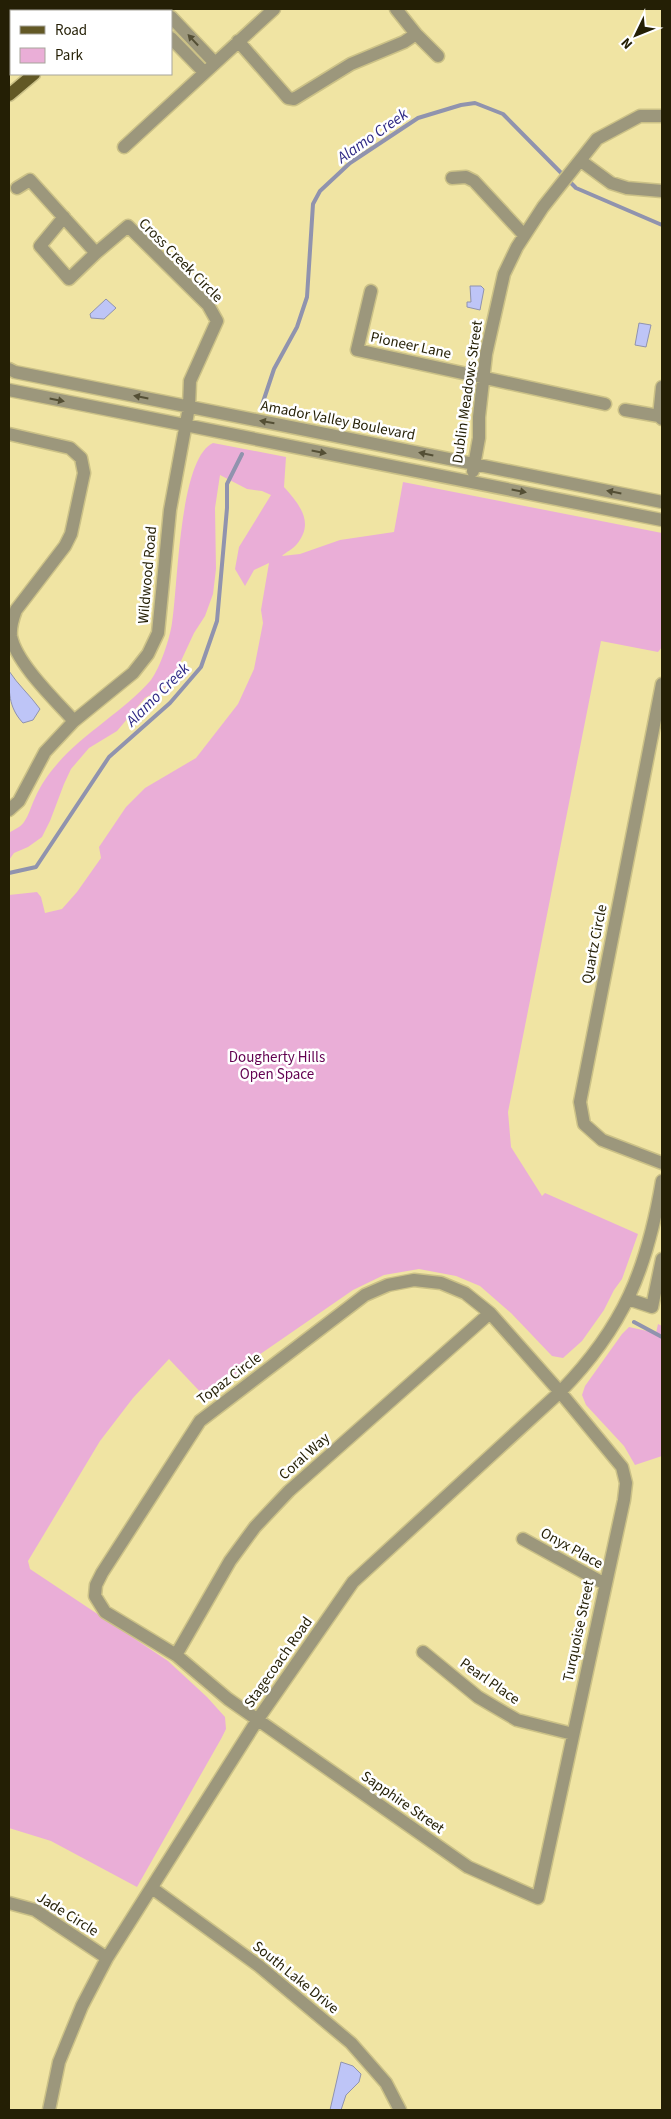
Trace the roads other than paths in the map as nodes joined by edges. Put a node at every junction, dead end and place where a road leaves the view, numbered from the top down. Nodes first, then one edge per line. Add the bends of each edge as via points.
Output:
1 (274, 9) edge
2 (396, 9) edge
3 (172, 18) edge
4 (416, 34) junction
5 (172, 39) edge
6 (238, 41) junction
7 (438, 56) dead end
8 (214, 62) junction
9 (204, 72) junction
10 (33, 75) edge
11 (9, 95) edge
12 (662, 116) edge
13 (124, 147) dead end
14 (579, 163) junction
15 (452, 178) dead end
16 (17, 188) dead end
17 (662, 191) edge
18 (64, 217) junction
19 (524, 235) junction
20 (96, 253) junction
21 (372, 291) dead end
22 (9, 369) edge
23 (483, 376) junction
24 (662, 387) edge
25 (9, 390) edge
26 (605, 404) dead end
27 (189, 406) junction
28 (625, 410) dead end
29 (660, 418) edge
30 (185, 426) junction
31 (9, 434) edge
32 (474, 464) junction
33 (471, 481) junction
34 (662, 502) edge
35 (662, 520) edge
36 (662, 684) edge
37 (74, 721) junction
38 (9, 810) edge
39 (662, 1163) edge
40 (662, 1181) edge
41 (662, 1259) edge
42 (628, 1299) junction
43 (490, 1313) junction
44 (560, 1392) junction
45 (523, 1540) dead end
46 (605, 1584) junction
47 (423, 1652) dead end
48 (176, 1654) junction
49 (258, 1719) junction
50 (573, 1734) junction
51 (152, 1888) junction
52 (538, 1898) joint
53 (9, 1903) edge
54 (108, 1958) junction
55 (49, 2110) edge
56 (400, 2110) edge

1 - 6 street
2 - 4 street
8 -> 3 street
4 - 6 street via 351,64 294,99 288,98
4 - 7 street
5 - 9 street
6 - 8 street
8 - 9 street
9 - 13 street
10 - 11 main road
12 - 14 street, Dublin Meadows Street via 640,116 598,139
14 - 17 street via 612,183 627,188
14 - 19 street, Dublin Meadows Street
15 - 19 street via 466,177 474,181
16 - 18 street via 30,180
18 - 20 street
18 - 20 street, Cross Creek Circle via 40,246 68,279
19 - 23 street, Dublin Meadows Street via 504,274
20 - 27 street, Cross Creek Circle via 128,226 208,305 217,321 190,381
21 - 23 street, Pioneer Lane via 357,350
27 -> 22 street, Amador Valley Boulevard
23 - 26 street, Pioneer Lane
23 - 32 street, Dublin Meadows Street
24 - 29 street
25 -> 30 street
27 - 30 street, Wildwood Road
32 -> 27 street, Amador Valley Boulevard
28 - 29 street
30 -> 33 street
30 - 37 street, Wildwood Road via 170,510 158,632 148,654 133,672
31 - 37 street via 70,448 81,458 84,473 71,534 16,610 11,629 11,637 20,656
32 - 33 street, Dublin Meadows Street
34 -> 32 street, Amador Valley Boulevard
33 -> 35 street
36 - 39 street, Quartz Circle via 580,1102 584,1124 596,1136
37 - 38 street, Wildwood Road via 45,752 20,801
40 - 42 street, Stagecoach Road via 646,1258
41 - 42 street via 652,1307
42 - 44 street, Stagecoach Road via 600,1346
43 - 44 street, Topaz Circle
43 - 48 street, Coral Way via 289,1491 230,1561
43 - 48 street, Topaz Circle via 466,1293 441,1283 414,1280 388,1285 365,1295 200,1421 96,1585 95,1596 105,1612
44 - 46 street, Turquoise Street via 622,1467 626,1483
44 - 49 street, Stagecoach Road via 353,1582
45 - 46 street, Onyx Place
46 - 50 street, Turquoise Street
47 - 50 street, Pearl Place via 478,1697 517,1720
48 - 49 street, Topaz Circle via 228,1699
49 - 51 street, Stagecoach Road
49 - 52 street, Sapphire Street via 468,1867
50 - 52 street, Turquoise Street
51 - 54 street, Stagecoach Road
51 - 56 street, South Lake Drive via 259,1966 352,2043 386,2083
53 - 54 street, Jade Circle via 36,1910
54 - 55 street, Stagecoach Road via 82,2006 59,2062

